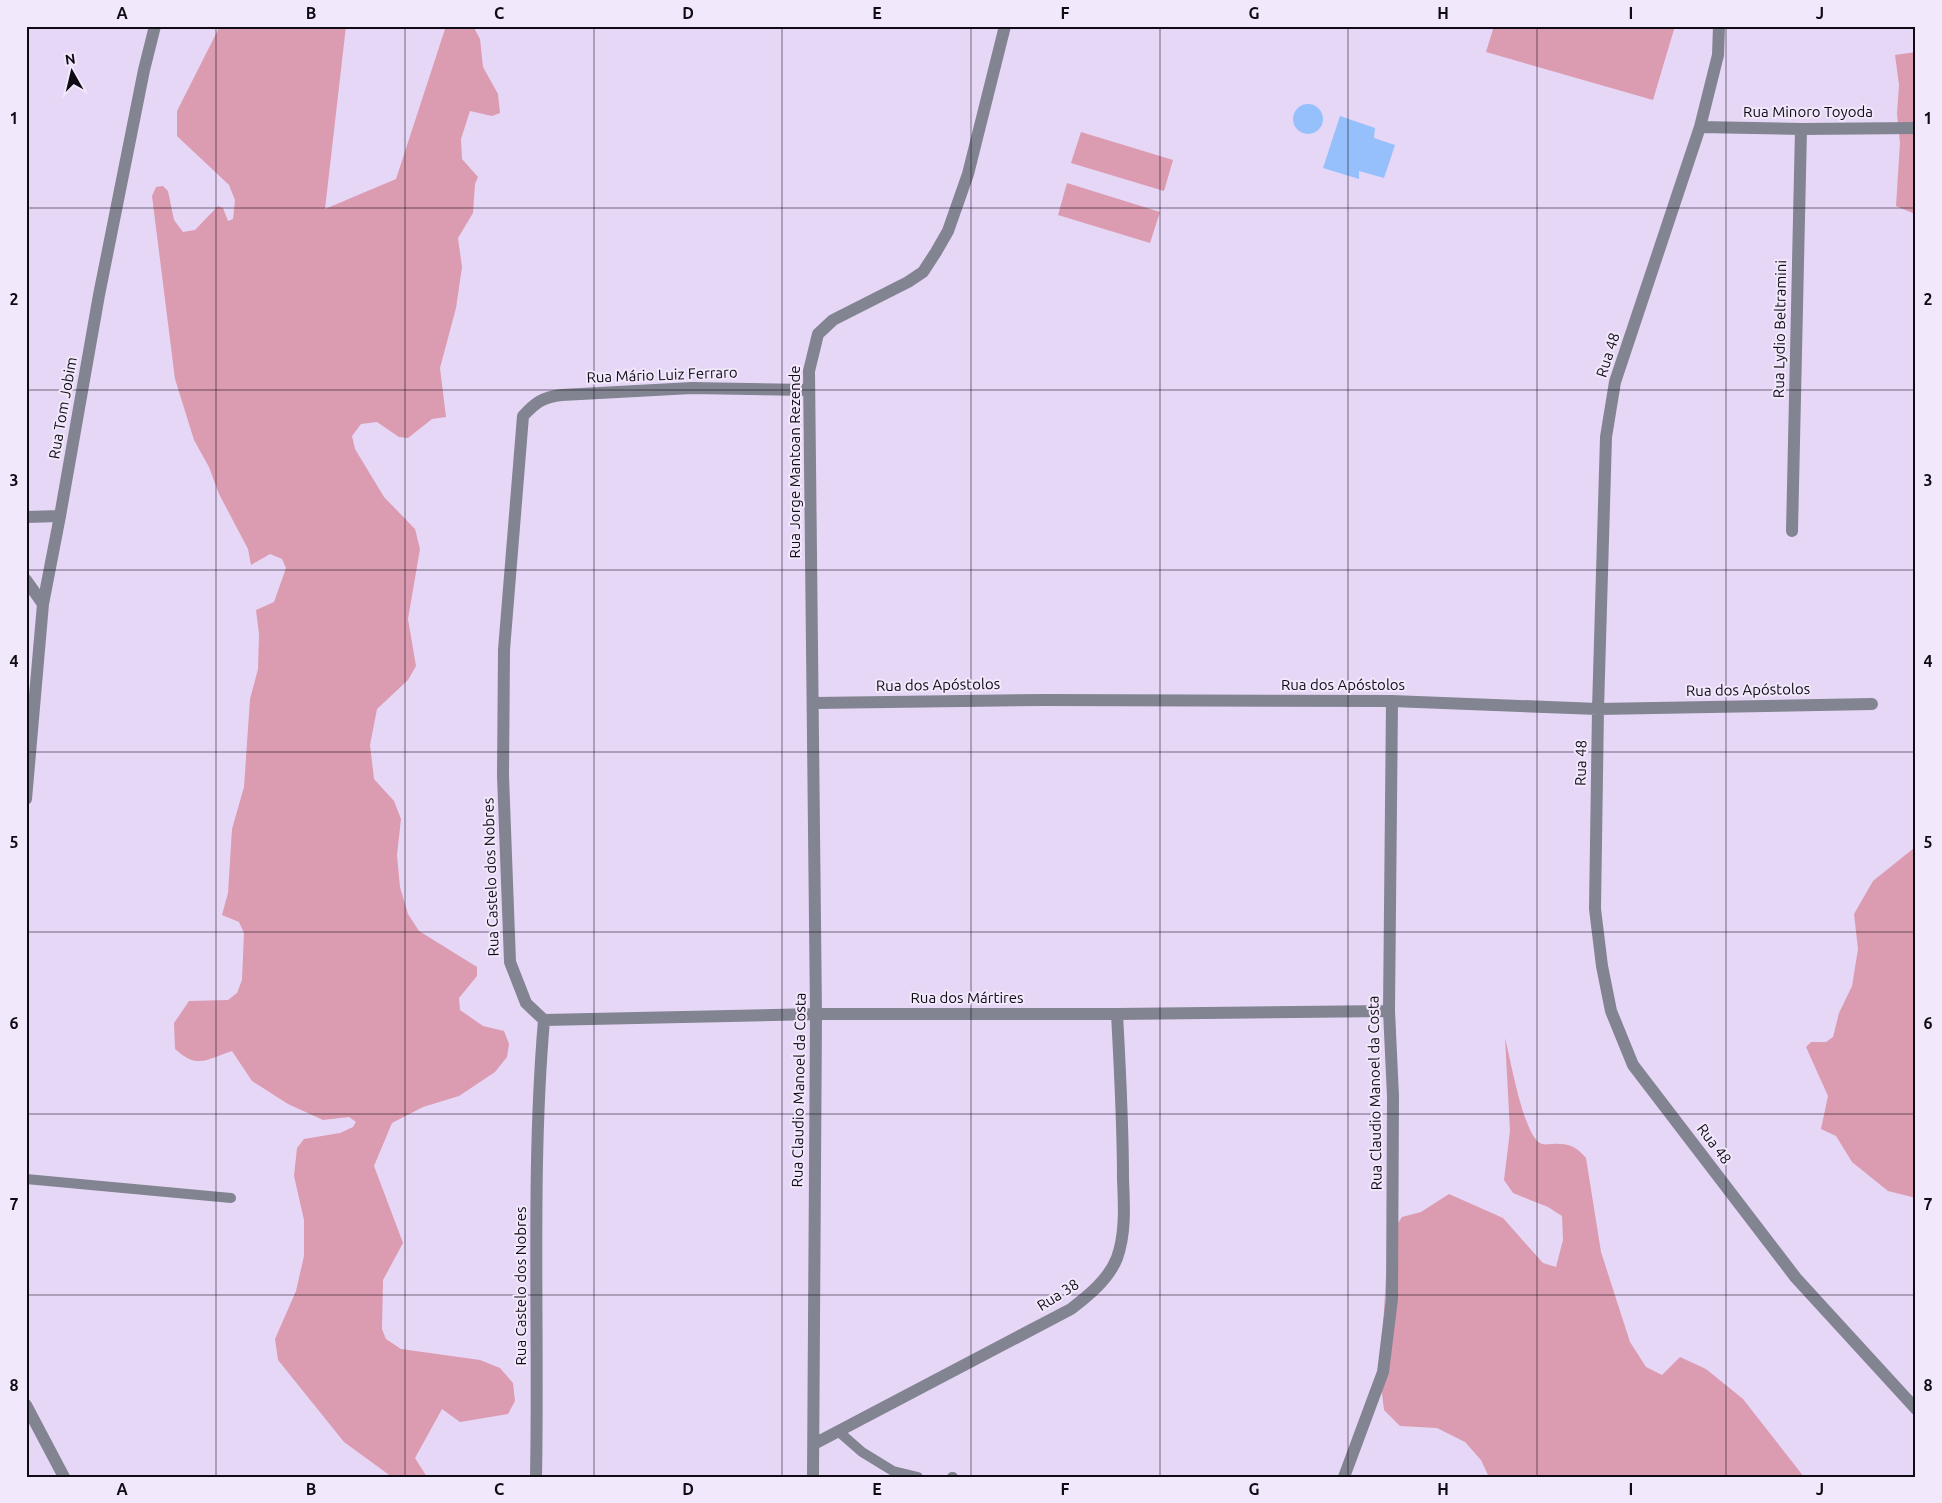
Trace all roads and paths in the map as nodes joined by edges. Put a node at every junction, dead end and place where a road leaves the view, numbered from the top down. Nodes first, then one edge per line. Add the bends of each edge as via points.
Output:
1 (155, 26) edge
2 (1005, 26) edge
3 (1719, 26) edge
4 (1700, 127) junction
5 (1916, 128) edge
6 (1800, 129) junction
7 (809, 390) junction
8 (523, 416) joint
9 (60, 516) junction
10 (26, 517) edge
11 (1792, 530) dead end
12 (26, 580) edge
13 (43, 604) junction
14 (1392, 701) junction
15 (814, 703) junction
16 (1872, 704) dead end
17 (1598, 708) junction
18 (26, 799) edge
19 (1389, 1011) junction
20 (816, 1014) junction
21 (1117, 1014) junction
22 (544, 1020) junction
23 (26, 1179) edge
24 (231, 1198) dead end
25 (26, 1404) edge
26 (1916, 1409) edge
27 (838, 1431) junction
28 (814, 1444) junction
29 (64, 1477) edge
30 (536, 1477) edge
31 (813, 1477) edge
32 (918, 1477) edge
33 (1344, 1477) edge

1 - 9 street, Rua Tom Jobim via 101,286
2 - 7 street, Rua Jorge Mantoan Rezende via 968,174 948,231 923,272 833,320 818,334 809,372
3 - 4 street, Rua 48 via 1718,56
4 - 6 street, Rua Minoro Toyoda
4 - 17 street, Rua 48 via 1616,382 1609,414 1604,462
5 - 6 street, Rua Minoro Toyoda
6 - 11 street, Rua Lydio Beltramini
7 - 8 street, Rua Mário Luiz Ferraro via 692,388 562,395 547,397 534,404
7 - 15 street, Rua Jorge Mantoan Rezende
8 - 22 street, Rua Castelo dos Nobres via 504,650 503,776 510,962 526,1003
9 - 10 street
9 - 13 street, Rua Tom Jobim
12 - 13 street
13 - 18 street, Rua Tom Jobim
14 - 15 street, Rua dos Apóstolos
14 - 17 street, Rua dos Apóstolos
14 - 19 street, Rua Claudio Manoel da Costa
15 - 20 street, Rua Claudio Manoel da Costa
16 - 17 street, Rua dos Apóstolos
17 - 26 street, Rua 48 via 1595,909 1611,1012 1633,1065 1796,1278
19 - 21 street, Rua dos Mártires
19 - 33 street, Rua Claudio Manoel da Costa via 1393,1096 1392,1299 1382,1372
20 - 21 street, Rua dos Mártires
20 - 22 street, Rua dos Mártires
20 - 28 street, Rua Claudio Manoel da Costa
21 - 27 street, Rua 38 via 1123,1111 1124,1222 1117,1259 1092,1293 1071,1309
22 - 30 street, Rua Castelo dos Nobres via 536,1156
23 - 24 lane
25 - 29 street
27 - 28 street, Rua 38
27 - 32 lane via 862,1452 893,1470
28 - 31 street, Rua Claudio Manoel da Costa

